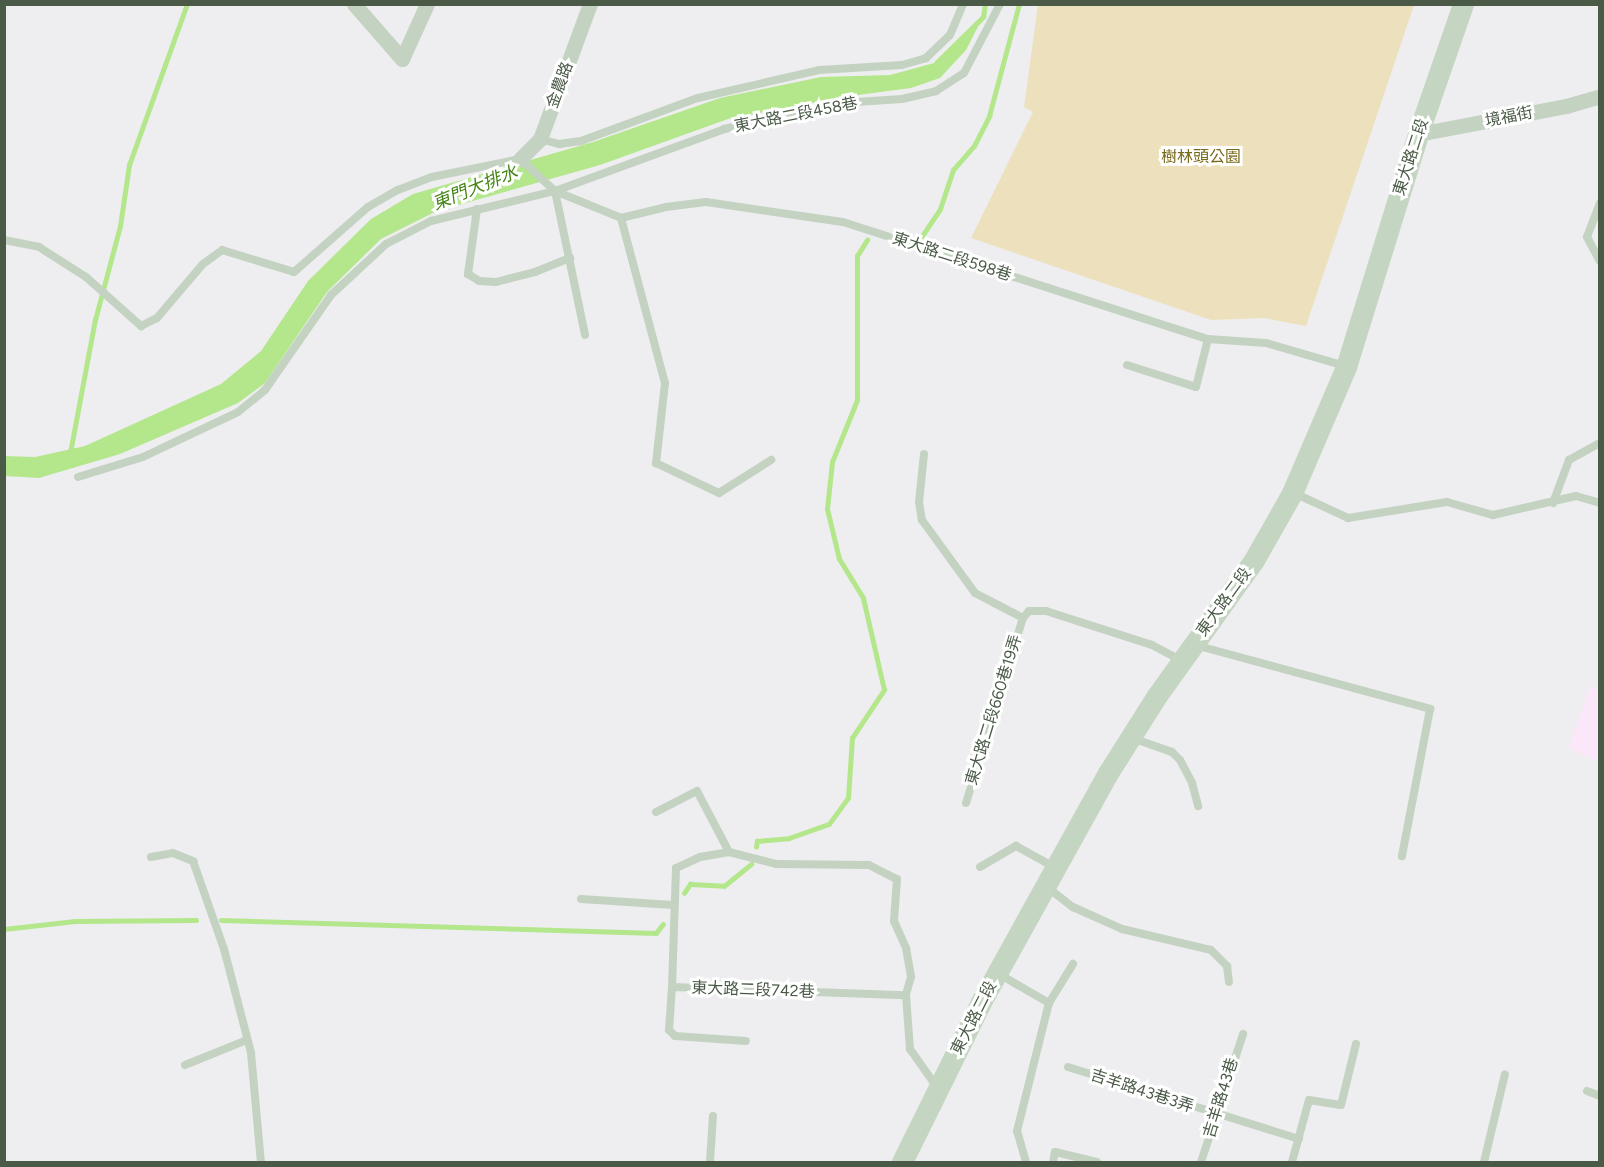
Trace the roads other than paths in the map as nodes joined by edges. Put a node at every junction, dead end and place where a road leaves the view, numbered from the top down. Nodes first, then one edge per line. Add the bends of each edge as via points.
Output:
1 (354, 4) edge
2 (427, 4) edge
3 (590, 4) edge
4 (963, 4) edge
5 (1000, 4) edge
6 (1463, 4) edge
7 (1599, 96) edge
8 (1418, 134) junction
9 (540, 139) junction
10 (520, 159) junction
11 (555, 191) junction
12 (1599, 203) edge
13 (477, 209) junction
14 (621, 218) junction
15 (4, 240) edge
16 (570, 258) junction
17 (1599, 261) edge
18 (585, 335) dead end
19 (1208, 339) junction
20 (1127, 365) dead end
21 (1346, 367) junction
22 (1599, 443) edge
23 (924, 454) dead end
24 (771, 459) dead end
25 (78, 477) dead end
26 (1292, 493) junction
27 (1553, 503) junction
28 (1599, 503) edge
29 (1023, 618) junction
30 (1187, 653) junction
31 (1130, 738) junction
32 (966, 803) dead end
33 (1197, 806) dead end
34 (656, 812) dead end
35 (729, 852) junction
36 (1402, 856) dead end
37 (151, 857) dead end
38 (980, 867) dead end
39 (1051, 877) junction
40 (581, 899) dead end
41 (673, 905) junction
42 (1073, 964) dead end
43 (997, 973) junction
44 (1229, 982) dead end
45 (672, 987) junction
46 (906, 995) junction
47 (1049, 1003) junction
48 (1243, 1034) dead end
49 (247, 1040) junction
50 (746, 1041) dead end
51 (1356, 1044) dead end
52 (185, 1065) dead end
53 (1068, 1067) dead end
54 (1505, 1074) dead end
55 (938, 1089) junction
56 (1587, 1091) dead end
57 (1599, 1096) edge
58 (713, 1116) dead end
59 (1216, 1116) junction
60 (1299, 1139) junction
61 (261, 1162) edge
62 (711, 1162) edge
63 (902, 1162) edge
64 (1026, 1162) edge
65 (1053, 1162) edge
66 (1097, 1162) edge
67 (1202, 1162) edge
68 (1292, 1162) edge
69 (1484, 1162) edge

1 - 2 street via 402,58
3 - 9 street, 金農路
4 - 9 lane via 950,35 926,58 902,66 819,69 698,98 580,141 559,144
5 - 11 lane, 東大路二段458巷 via 964,73 936,91 902,99 841,103 724,129
6 - 8 main road, 東大路二段
7 - 8 street, 境福街 via 1566,106
8 - 21 main road, 東大路二段
9 - 10 street, 金農路
10 - 11 lane
10 - 15 lane via 432,177 398,190 368,207 294,272 222,250 203,264 151,323 141,326 94,284 39,247
11 - 13 lane, 東大路二段458巷
11 - 14 lane
11 - 16 lane
12 - 17 lane via 1587,237
13 - 16 lane via 468,274 478,281 496,282
13 - 25 lane, 東大路二段458巷 via 431,222 386,244 331,295 265,390 238,412 142,457
14 - 19 lane, 東大路二段598巷 via 706,202 843,222
14 - 24 lane via 665,383 656,463 719,493
16 - 18 lane
19 - 20 lane via 1196,387
19 - 21 lane, 東大路二段598巷 via 1266,343 1306,351
21 - 26 main road, 東大路二段
22 - 27 lane via 1569,460
23 - 29 lane via 919,502 922,520 975,593
26 - 27 lane via 1348,518 1447,502 1493,515
26 - 30 main road, 東大路二段 via 1254,560
27 - 28 lane via 1576,496
29 - 30 lane via 1029,611 1046,611
29 - 32 lane, 東大路二段660巷19弄
30 - 31 main road, 東大路二段
30 - 36 lane via 1430,709
31 - 33 lane via 1173,752 1192,783
31 - 39 main road, 東大路二段
34 - 35 lane via 697,790
35 - 41 lane, 東大路二段742巷 via 676,868
35 - 46 lane via 776,864 869,865 897,879 894,921 906,948 911,977
37 - 49 lane via 173,853 193,861 224,949
38 - 39 lane via 1016,846
39 - 43 main road, 東大路二段
39 - 44 lane via 1073,907 1122,929 1211,950 1227,966
40 - 41 lane
41 - 45 lane, 東大路二段742巷
42 - 47 lane
43 - 47 lane
43 - 55 main road, 東大路二段
45 - 46 lane, 東大路二段742巷
45 - 50 lane via 669,1030 675,1036
46 - 55 lane via 910,1049
47 - 64 lane via 1017,1131
48 - 59 lane, 吉羊路43巷
49 - 52 lane
49 - 61 lane
51 - 60 lane via 1341,1105 1310,1101
53 - 59 lane, 吉羊路43巷3弄
54 - 69 lane
55 - 63 main road, 東大路二段
56 - 57 lane
58 - 62 lane
59 - 60 lane, 吉羊路43巷3弄
59 - 67 lane, 吉羊路43巷
60 - 68 lane
65 - 66 lane via 1055,1152

